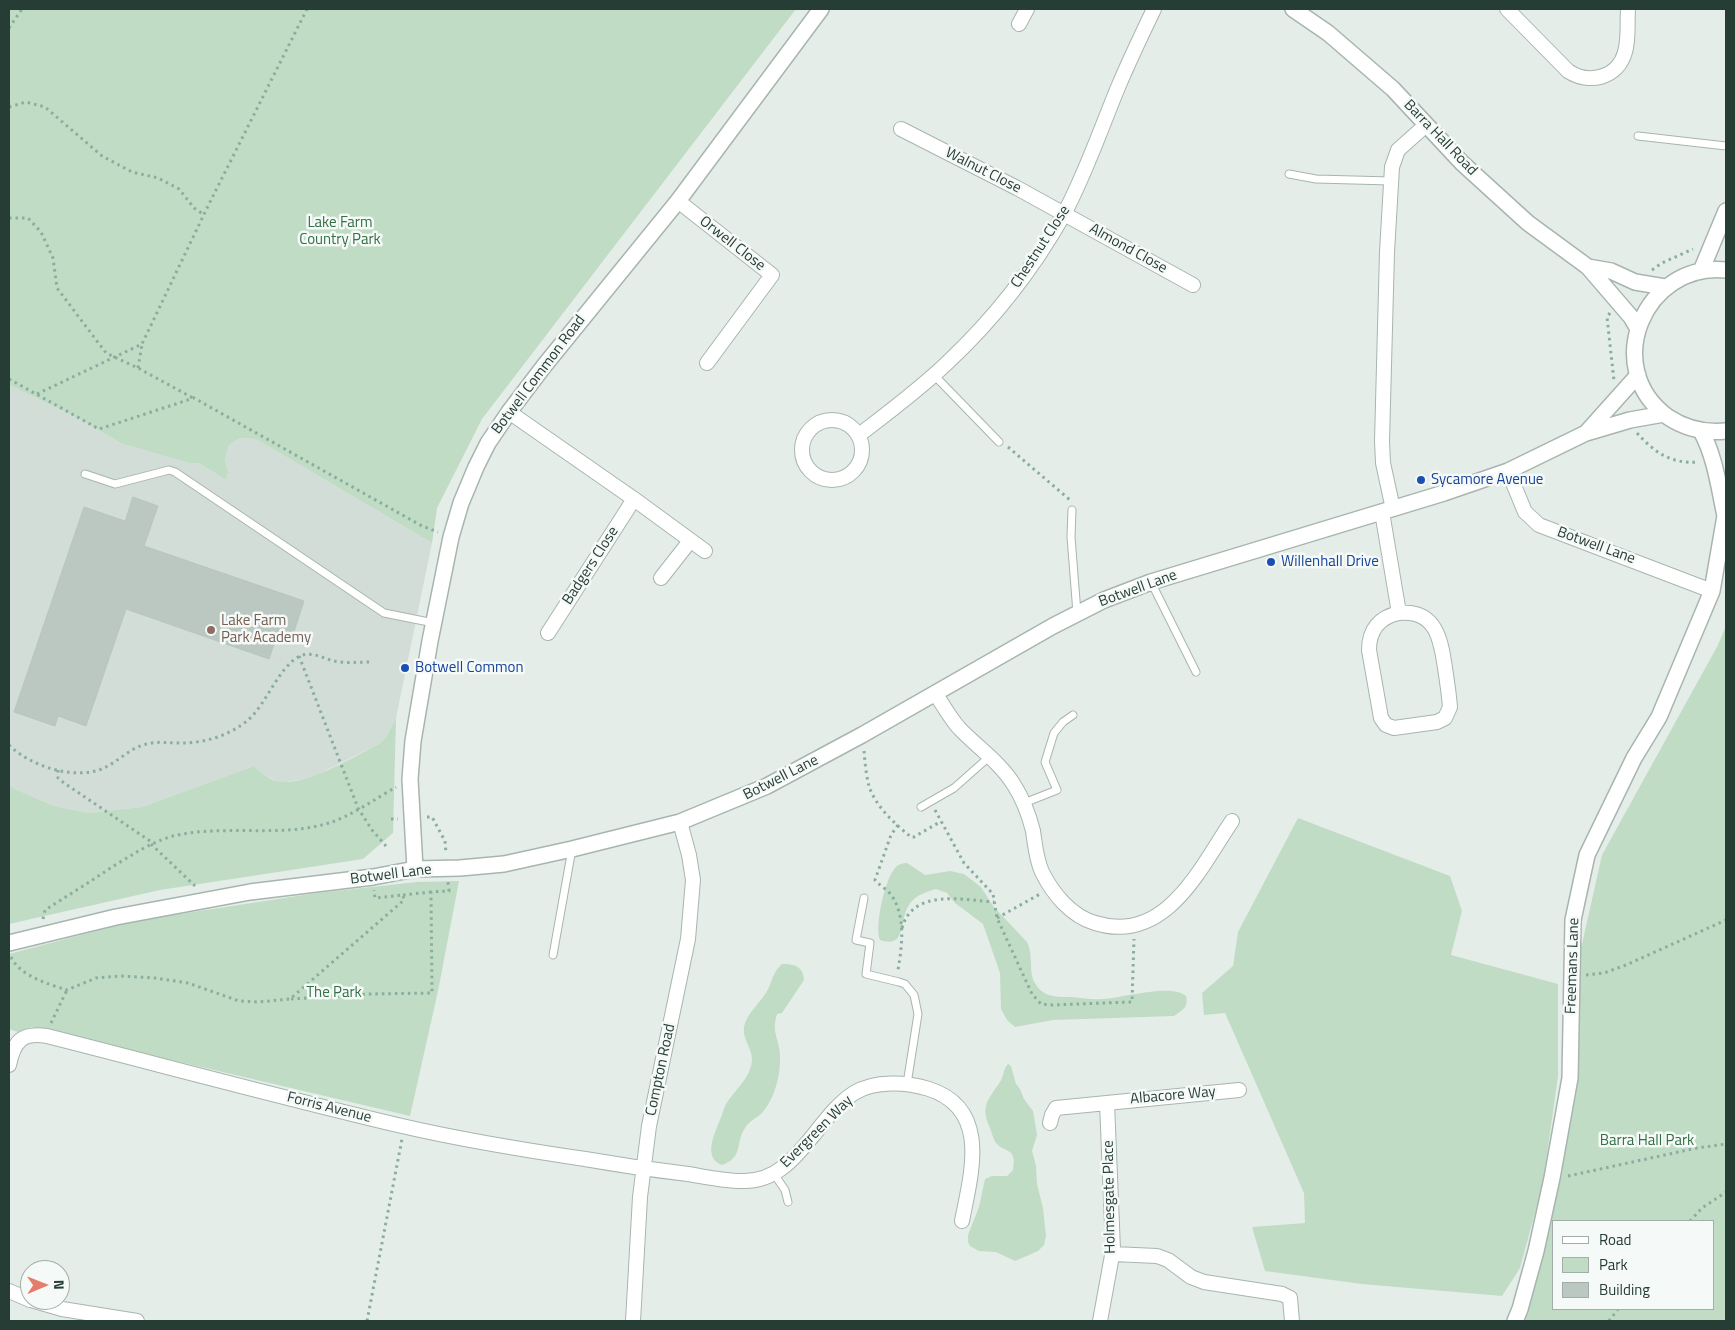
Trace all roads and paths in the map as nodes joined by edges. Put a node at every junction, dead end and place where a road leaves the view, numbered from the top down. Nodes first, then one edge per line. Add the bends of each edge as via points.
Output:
1 (22, 9) edge
2 (308, 9) edge
3 (821, 9) edge
4 (1027, 9) edge
5 (1154, 9) edge
6 (1293, 9) edge
7 (1507, 9) edge
8 (1628, 9) edge
9 (1019, 24) dead end
10 (9, 28) edge
11 (9, 107) edge
12 (1426, 125) junction
13 (901, 129) dead end
14 (1638, 136) dead end
15 (1726, 146) edge
16 (1289, 174) dead end
17 (1391, 181) junction
18 (678, 201) junction
19 (1726, 212) edge
20 (203, 214) junction
21 (1064, 214) junction
22 (9, 218) edge
23 (1588, 267) junction
24 (1726, 270) edge
25 (1701, 271) junction
26 (1193, 285) dead end
27 (1665, 288) junction
28 (1638, 329) junction
29 (142, 344) junction
30 (114, 358) junction
31 (707, 363) dead end
32 (138, 368) junction
33 (934, 375) junction
34 (1638, 375) junction
35 (9, 379) edge
36 (37, 394) junction
37 (194, 398) junction
38 (509, 412) junction
39 (1664, 414) junction
40 (1630, 420) junction
41 (1701, 431) junction
42 (1726, 431) edge
43 (1586, 433) junction
44 (859, 435) junction
45 (999, 442) joint
46 (1713, 461) junction
47 (1508, 471) junction
48 (85, 474) dead end
49 (634, 499) junction
50 (1072, 510) joint
51 (1388, 510) junction
52 (1726, 513) edge
53 (451, 537) junction
54 (690, 540) junction
55 (705, 551) dead end
56 (661, 578) dead end
57 (1151, 582) junction
58 (1712, 590) junction
59 (1077, 613) junction
60 (1399, 613) junction
61 (434, 623) junction
62 (548, 633) dead end
63 (299, 656) junction
64 (370, 662) dead end
65 (1196, 672) dead end
66 (935, 694) junction
67 (1073, 715) dead end
68 (862, 735) junction
69 (9, 745) edge
70 (989, 757) junction
71 (58, 770) junction
72 (410, 779) junction
73 (931, 802) junction
74 (1024, 803) junction
75 (921, 807) dead end
76 (358, 808) junction
77 (412, 818) junction
78 (390, 819) dead end
79 (1232, 821) dead end
80 (680, 822) junction
81 (940, 822) junction
82 (898, 826) junction
83 (152, 844) junction
84 (386, 846) dead end
85 (572, 849) junction
86 (415, 869) junction
87 (448, 869) junction
88 (373, 877) junction
89 (196, 886) dead end
90 (1052, 887) junction
91 (432, 892) junction
92 (403, 895) junction
93 (864, 898) dead end
94 (994, 902) junction
95 (997, 918) junction
96 (1726, 920) edge
97 (1134, 926) junction
98 (901, 931) junction
99 (40, 934) junction
100 (9, 943) edge
101 (9, 952) edge
102 (553, 956) dead end
103 (1573, 976) junction
104 (897, 981) junction
105 (67, 990) junction
106 (290, 999) junction
107 (47, 1036) junction
108 (9, 1065) edge
109 (907, 1084) junction
110 (1239, 1090) dead end
111 (1107, 1103) junction
112 (1050, 1123) dead end
113 (404, 1126) junction
114 (1726, 1144) edge
115 (643, 1168) junction
116 (774, 1174) junction
117 (1552, 1178) junction
118 (1726, 1192) edge
119 (788, 1202) dead end
120 (1691, 1220) edge
121 (962, 1221) dead end
122 (1113, 1254) junction
123 (68, 1310) edge
124 (1617, 1310) edge
125 (137, 1321) edge
126 (367, 1321) edge
127 (633, 1321) edge
128 (1100, 1321) edge
129 (1292, 1321) edge
130 (1515, 1321) edge
131 (1609, 1321) edge

1 - 10 path
2 - 20 path
3 - 18 street, Botwell Common Road
4 - 9 street
5 - 21 street, Chestnut Close
6 - 12 street, Barra Hall Road via 1358,58
7 - 8 street via 1568,71 1581,78 1593,79 1610,73 1623,58
11 - 20 path via 26,102 45,107 102,156 132,172 158,178 180,189 194,208
12 - 17 street via 1398,150
12 - 23 street, Barra Hall Road via 1528,223
13 - 21 street, Walnut Close
14 - 15 lane
16 - 17 lane via 1316,179
17 - 51 street via 1382,441
18 - 31 street, Orwell Close via 772,275
18 - 38 street, Botwell Common Road
19 - 25 street
20 - 29 path
21 - 26 street, Almond Close
21 - 33 street, Chestnut Close via 992,317
22 - 30 path via 28,218 41,232 53,258 57,288 106,353
23 - 27 street, Barra Hall Road
23 - 28 street, Barra Hall Road
24 - 25 street
25 - 27 street via 1678,279
27 - 28 street via 1650,303
28 - 34 street via 1635,354
29 - 30 path
29 - 32 path
30 - 32 path
30 - 36 path
32 - 37 path
33 - 44 street, Chestnut Close
33 - 45 lane
34 - 39 street via 1651,400
34 - 43 street, Botwell Lane
35 - 36 path
36 - 37 path via 99,429
37 - 53 path via 422,526
38 - 49 street
38 - 53 street, Botwell Common Road via 476,467
39 - 40 street, Botwell Lane
39 - 41 street
40 - 43 street, Botwell Lane
40 - 46 path via 1638,434 1669,459 1688,463
41 - 42 street
41 - 46 street, Freemans Lane
43 - 47 street, Botwell Lane
44 - 44 street via 862,451 857,467 844,478 819,477 807,466 803,444 809,430 821,422 842,421
45 - 50 path via 1073,502
46 - 52 street, Freemans Lane
47 - 51 street, Botwell Lane
47 - 58 street, Botwell Lane via 1526,512 1539,524
48 - 61 lane via 115,484 169,470 175,472 384,613
49 - 54 street
49 - 62 street, Badgers Close
50 - 59 lane
51 - 57 street, Botwell Lane
51 - 60 street
52 - 58 street, Freemans Lane
53 - 61 street, Botwell Common Road
54 - 55 street
54 - 56 street
57 - 59 street, Botwell Lane
57 - 65 lane
58 - 103 street, Freemans Lane via 1660,717 1634,758 1587,855 1573,920
59 - 66 street, Botwell Lane
60 - 60 street via 1418,614 1437,632 1442,645 1450,702 1449,711 1441,721 1394,728 1381,718 1369,650 1370,639 1380,621
61 - 72 street, Botwell Common Road via 413,741
63 - 64 path via 315,654 341,663
63 - 71 path via 282,674 257,712 228,733 205,741 141,745 108,766 90,772
63 - 76 path
66 - 68 street, Botwell Lane
66 - 70 street via 958,727
67 - 74 lane via 1054,733 1045,762 1057,790
68 - 80 street, Botwell Lane via 767,786
68 - 82 path via 869,788
69 - 71 path via 28,759
70 - 73 lane via 954,788
70 - 74 street via 1009,778
71 - 83 path via 58,778 64,783
72 - 76 path
72 - 77 street, Botwell Common Road
73 - 75 lane
73 - 81 path
74 - 90 street via 1042,870
76 - 83 path via 338,820 309,828 228,830 176,836
76 - 84 path
77 - 78 path
77 - 86 street, Botwell Common Road
77 - 87 path via 432,817 445,841
79 - 97 street via 1179,899 1156,917
80 - 85 street, Botwell Lane
80 - 115 street, Compton Road via 692,869 688,939 650,1116
81 - 82 path via 914,837
81 - 94 path via 964,863 992,892
82 - 98 path via 891,835 875,880 892,896
83 - 89 path
83 - 99 path via 45,910
85 - 87 street, Botwell Lane via 504,864
85 - 102 lane
86 - 87 street, Botwell Lane
86 - 88 street, Botwell Lane
87 - 91 path via 449,891
88 - 92 path via 375,898
88 - 99 street, Botwell Lane via 250,892
90 - 95 path
90 - 97 street via 1065,905 1082,918 1112,927
91 - 92 path
91 - 106 path via 432,993
92 - 106 path via 404,900
93 - 104 lane via 856,940 870,943 866,974
94 - 95 path
94 - 98 path via 925,901 909,913
95 - 97 path via 1032,994 1041,1004 1050,1005 1132,1002
96 - 103 path via 1604,973
98 - 104 path
99 - 100 street, Botwell Lane
101 - 105 path via 15,965 40,981
103 - 117 street, Freemans Lane via 1570,1078
104 - 109 lane via 910,989 918,1007
105 - 106 path via 96,978 120,976 188,984 239,1001
105 - 107 path via 52,1018
107 - 108 street, Forris Avenue via 26,1035 13,1050
107 - 113 street, Forris Avenue
109 - 116 street, Evergreen Way via 877,1085 854,1093 796,1156
109 - 121 street, Evergreen Way via 947,1097 960,1109 970,1131 973,1164
110 - 111 street, Albacore Way
111 - 112 street, Albacore Way via 1056,1108
111 - 122 street, Holmesgate Place
113 - 115 street, Forris Avenue via 543,1153
113 - 126 path
114 - 117 path
115 - 116 street, Evergreen Way via 742,1181
115 - 127 street, Compton Road
116 - 119 lane via 785,1190
117 - 130 street, Freemans Lane via 1536,1251
118 - 120 path
122 - 128 street, Holmesgate Place
122 - 129 street via 1157,1256 1204,1282 1282,1294 1290,1298
123 - 125 street
124 - 131 path

